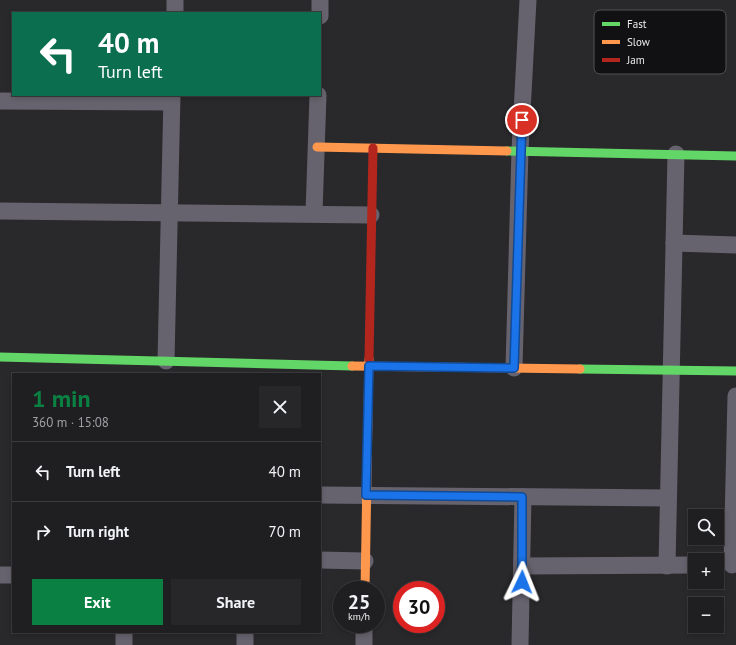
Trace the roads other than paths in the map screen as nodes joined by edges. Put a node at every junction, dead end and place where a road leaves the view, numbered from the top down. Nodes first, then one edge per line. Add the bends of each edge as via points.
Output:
1 (175, 0) edge
2 (320, 0) edge
3 (528, 0) edge
4 (174, 12) edge
5 (320, 12) edge
6 (318, 96) edge
7 (172, 98) edge
8 (0, 100) edge
9 (317, 147) junction
10 (373, 148) junction
11 (520, 150) junction
12 (676, 154) junction
13 (736, 156) edge
14 (0, 211) edge
15 (168, 211) junction
16 (314, 213) junction
17 (371, 215) junction
18 (674, 243) junction
19 (736, 245) edge
20 (0, 357) edge
21 (166, 361) junction
22 (109, 366) edge
23 (369, 366) junction
24 (514, 368) junction
25 (670, 370) junction
26 (736, 371) edge
27 (736, 396) edge
28 (321, 495) edge
29 (366, 495) junction
30 (522, 497) junction
31 (668, 498) junction
32 (321, 560) edge
33 (365, 561) junction
34 (728, 565) edge
35 (522, 566) junction
36 (667, 566) junction
37 (688, 566) edge
38 (0, 575) edge
39 (12, 575) edge
40 (365, 581) edge
41 (124, 633) edge
42 (245, 633) edge
43 (364, 633) edge
44 (124, 645) edge
45 (245, 645) edge
46 (364, 645) edge
47 (520, 645) edge

1 - 4 street
2 - 5 street
3 - 11 street
6 - 9 street
7 - 8 street
7 - 15 street
9 - 10 street
9 - 16 street
10 - 11 street
10 - 17 street
11 - 12 street
11 - 24 street
12 - 13 street
12 - 18 street
14 - 15 street
15 - 16 street
15 - 21 street
16 - 17 street
17 - 23 street
18 - 19 street
18 - 25 street
20 - 22 street
21 - 22 street
21 - 23 street
23 - 24 street
23 - 29 street
24 - 25 street
25 - 26 street
25 - 31 street
27 - 34 street
28 - 29 street
29 - 30 street
29 - 33 street
30 - 31 street
30 - 35 street
31 - 36 street
32 - 33 street
33 - 40 street
35 - 36 street
35 - 47 street
36 - 37 street
38 - 39 street
41 - 44 street
42 - 45 street
43 - 46 street

